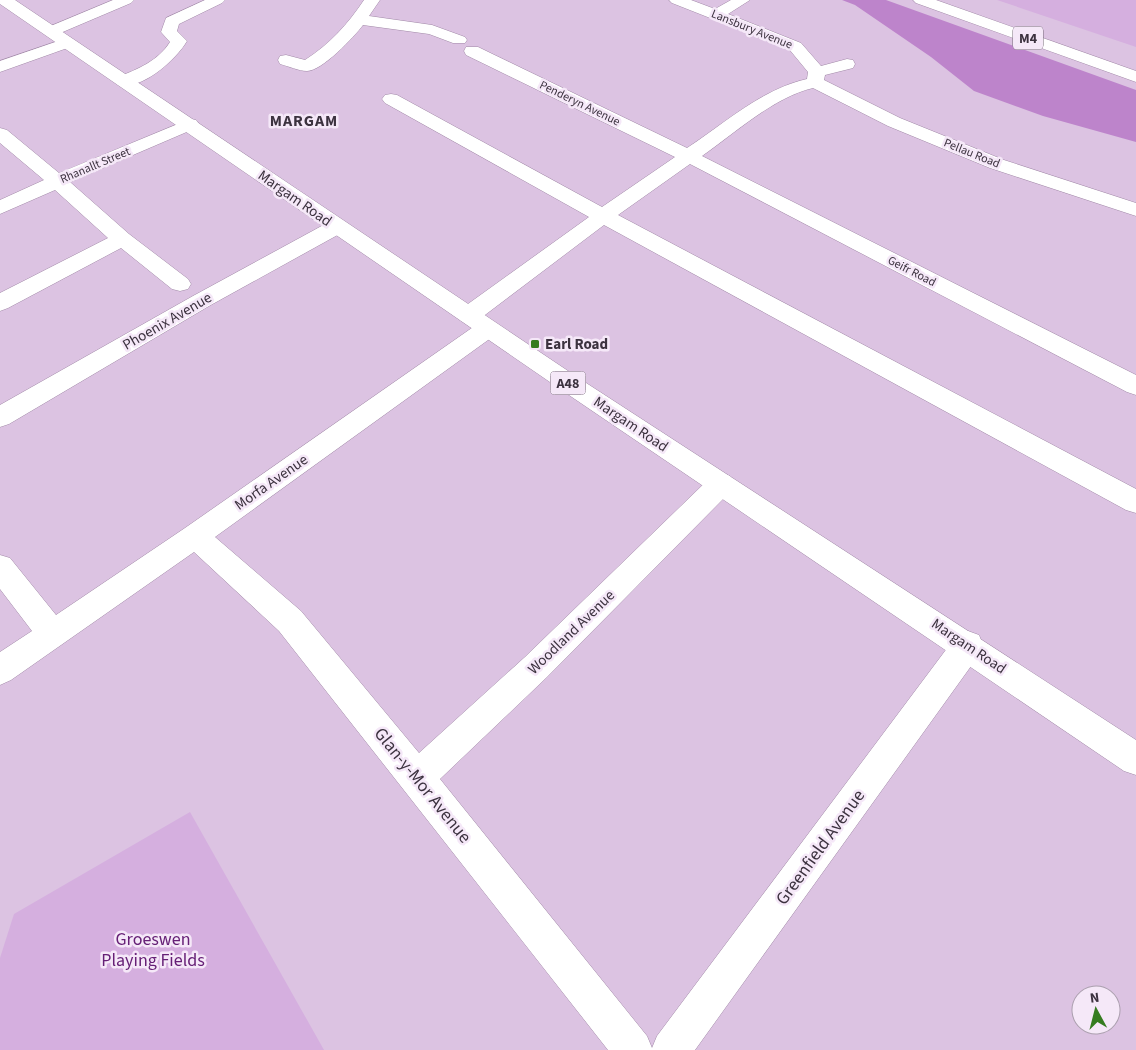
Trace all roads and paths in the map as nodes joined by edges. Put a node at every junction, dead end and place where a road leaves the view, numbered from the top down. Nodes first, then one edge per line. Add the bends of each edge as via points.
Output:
1 (5, 0) edge
2 (126, 0) edge
3 (217, 0) edge
4 (372, 0) edge
5 (677, 0) edge
6 (742, 0) edge
7 (920, 0) edge
8 (959, 0) edge
9 (716, 15) junction
10 (360, 20) junction
11 (59, 37) junction
12 (286, 60) dead end
13 (1136, 62) edge
14 (847, 64) dead end
15 (0, 67) edge
16 (1136, 76) edge
17 (816, 77) junction
18 (124, 82) junction
19 (391, 99) dead end
20 (190, 124) junction
21 (0, 134) edge
22 (688, 156) junction
23 (57, 181) junction
24 (0, 208) edge
25 (1136, 210) edge
26 (603, 216) junction
27 (336, 227) junction
28 (122, 239) junction
29 (180, 284) dead end
30 (0, 303) edge
31 (478, 322) junction
32 (1136, 386) edge
33 (0, 417) edge
34 (721, 484) junction
35 (1136, 502) edge
36 (196, 536) junction
37 (0, 567) edge
38 (53, 634) junction
39 (968, 645) junction
40 (0, 670) edge
41 (1136, 759) edge
42 (417, 777) junction
43 (633, 1050) edge
44 (671, 1050) edge

1 - 11 main road, Margam Road / A48
2 - 11 main road
3 - 18 main road via 172,21 168,32 179,41 172,55 158,66
4 - 10 main road
5 - 9 main road, Lansbury Avenue
6 - 9 main road
7 - 16 main road, M4
8 - 13 main road, M4
9 - 17 main road, Lansbury Avenue via 795,46
10 - 12 main road via 329,52 307,66
10 - 22 main road, Penderyn Avenue via 432,30
11 - 15 main road
11 - 18 main road, Margam Road / A48
14 - 17 main road
17 - 22 main road via 772,99
17 - 25 main road, Pellau Road via 894,122 997,164
18 - 20 main road, Margam Road / A48
19 - 26 main road
20 - 23 main road, Rhanallt Street
20 - 27 main road, Margam Road / A48
21 - 23 main road
22 - 26 main road
22 - 32 main road, Geifr Road
23 - 24 main road, Rhanallt Street
23 - 28 main road
26 - 31 main road
26 - 35 main road
27 - 31 main road, Margam Road / A48
27 - 33 main road, Phoenix Avenue via 200,301
28 - 29 main road
28 - 30 main road
31 - 34 main road, Margam Road / A48
31 - 36 main road, Morfa Avenue
34 - 39 main road, Margam Road / A48
34 - 42 main road, Woodland Avenue via 536,667
36 - 38 main road, Morfa Avenue
36 - 42 main road, Glan-y-Mor Avenue via 290,621
37 - 38 main road
38 - 40 main road, Morfa Avenue
39 - 41 main road, Margam Road / A48
39 - 44 main road, Greenfield Avenue
42 - 43 main road, Glan-y-Mor Avenue

